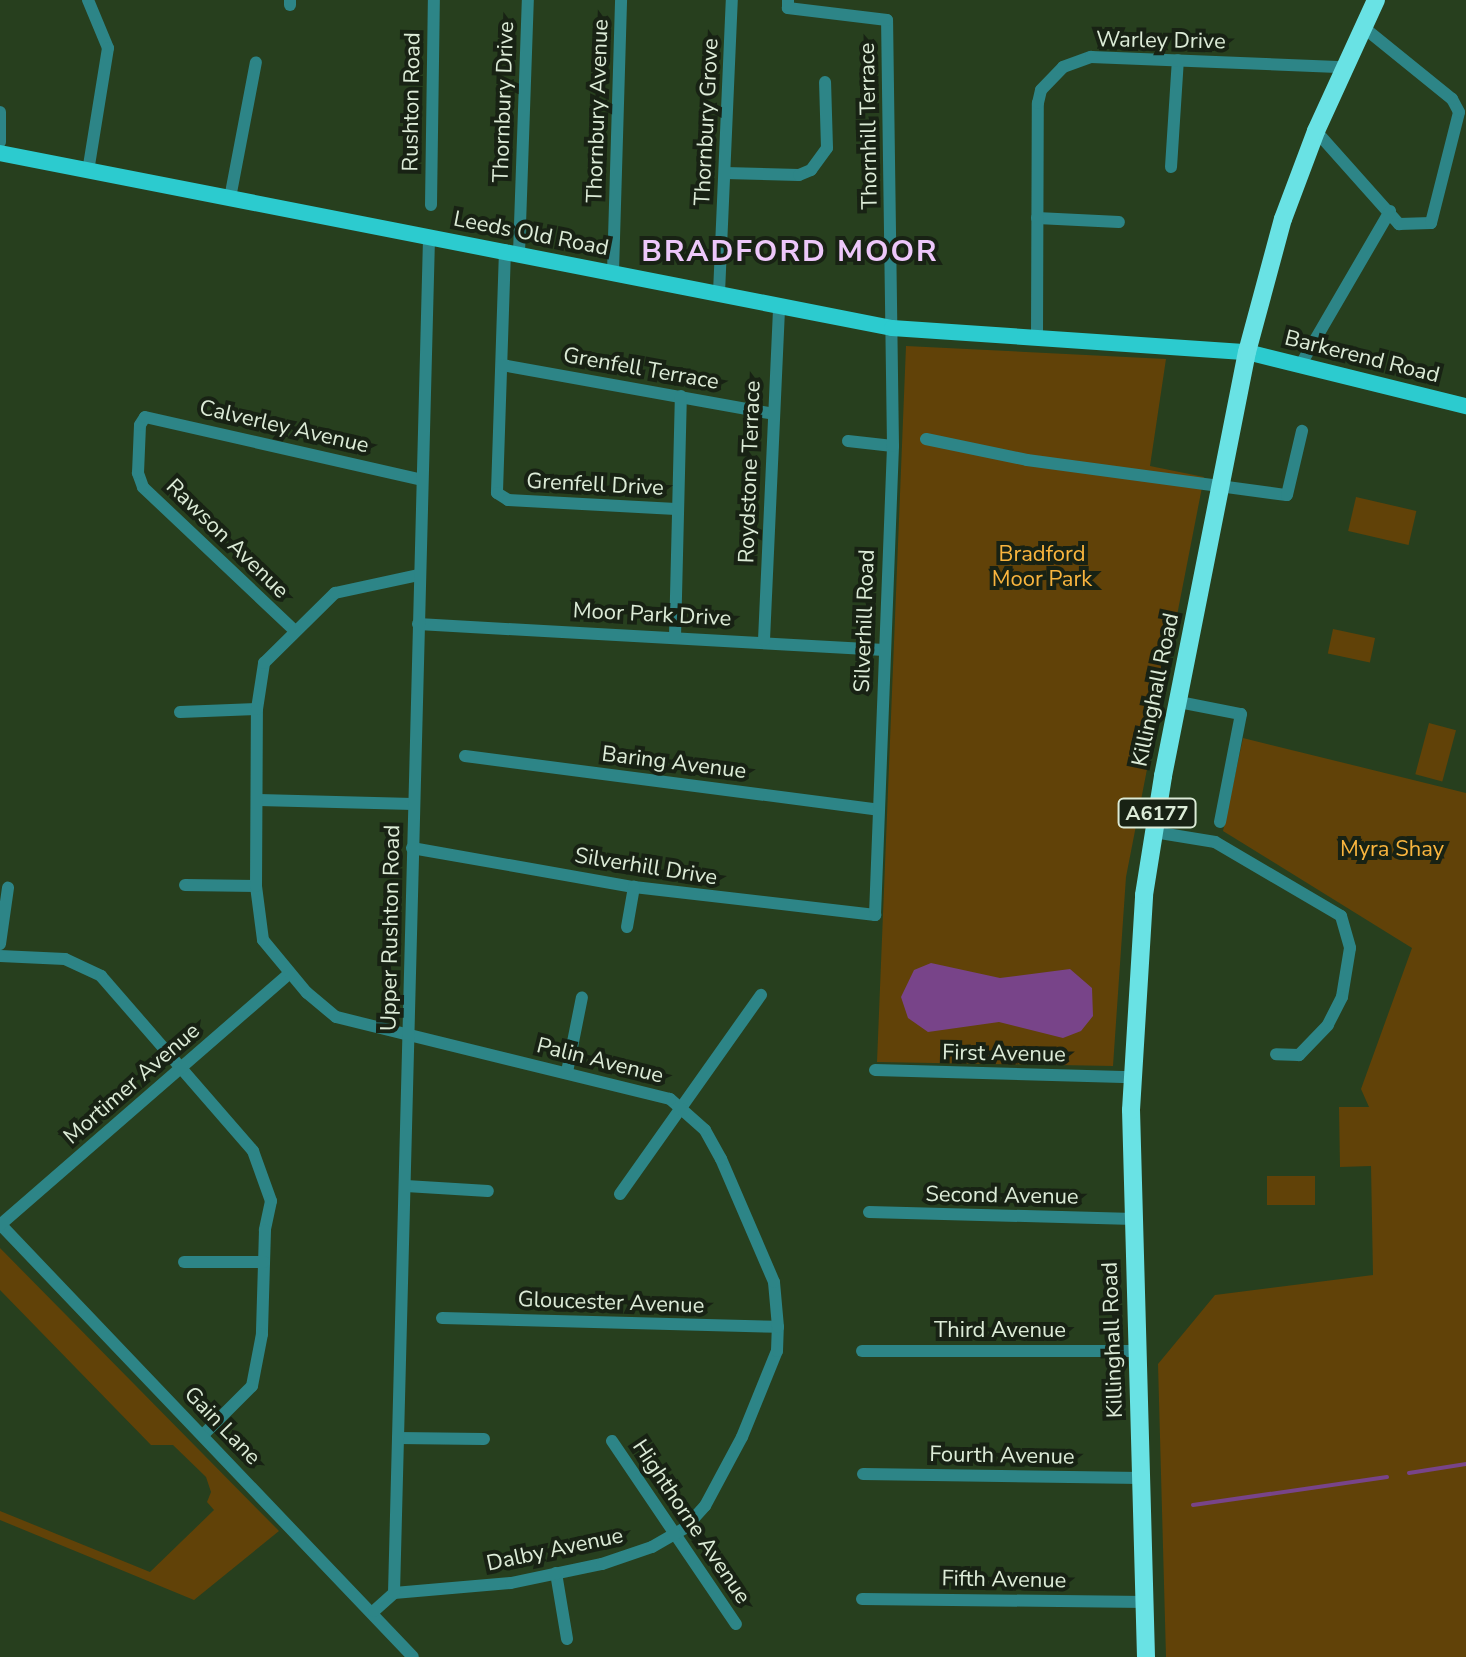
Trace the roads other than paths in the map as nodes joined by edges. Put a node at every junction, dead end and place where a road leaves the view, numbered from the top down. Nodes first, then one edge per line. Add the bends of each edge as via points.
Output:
1 (88, 0) edge
2 (434, 0) edge
3 (528, 0) edge
4 (621, 0) edge
5 (732, 0) edge
6 (788, 0) edge
7 (1376, 0) edge
8 (1363, 27) junction
9 (1178, 60) junction
10 (256, 62) dead end
11 (1344, 67) junction
12 (825, 82) dead end
13 (0, 112) edge
14 (1316, 131) junction
15 (0, 142) edge
16 (0, 153) edge
17 (1171, 167) dead end
18 (88, 171) junction
19 (725, 173) junction
20 (230, 198) junction
21 (431, 205) dead end
22 (1390, 211) junction
23 (1037, 218) junction
24 (1119, 222) dead end
25 (429, 237) junction
26 (512, 251) junction
27 (613, 272) junction
28 (719, 293) junction
29 (779, 305) junction
30 (892, 328) junction
31 (1037, 334) junction
32 (1247, 352) junction
33 (1301, 364) junction
34 (502, 365) junction
35 (681, 396) junction
36 (1466, 406) edge
37 (773, 414) junction
38 (140, 425) joint
39 (1302, 431) dead end
40 (926, 439) dead end
41 (848, 441) dead end
42 (893, 446) junction
43 (422, 480) junction
44 (1221, 486) junction
45 (676, 509) junction
46 (419, 575) junction
47 (418, 624) junction
48 (294, 630) junction
49 (675, 637) junction
50 (764, 640) junction
51 (884, 650) junction
52 (1179, 702) junction
53 (257, 709) junction
54 (180, 712) dead end
55 (465, 756) dead end
56 (259, 800) junction
57 (413, 804) junction
58 (878, 810) junction
59 (1220, 822) dead end
60 (1154, 832) junction
61 (412, 848) junction
62 (185, 885) dead end
63 (256, 886) junction
64 (634, 887) junction
65 (8, 888) dead end
66 (875, 915) joint
67 (627, 927) dead end
68 (0, 944) edge
69 (0, 956) edge
70 (289, 974) junction
71 (761, 995) dead end
72 (582, 997) dead end
73 (407, 1033) junction
74 (1276, 1054) dead end
75 (179, 1069) junction
76 (875, 1070) dead end
77 (567, 1072) junction
78 (1132, 1077) junction
79 (683, 1110) junction
80 (406, 1186) junction
81 (488, 1191) dead end
82 (620, 1194) dead end
83 (869, 1212) dead end
84 (1134, 1219) junction
85 (0, 1225) edge
86 (184, 1262) dead end
87 (264, 1262) junction
88 (442, 1318) dead end
89 (778, 1327) junction
90 (862, 1351) dead end
91 (1138, 1351) junction
92 (203, 1435) junction
93 (398, 1438) junction
94 (484, 1439) dead end
95 (612, 1441) dead end
96 (863, 1474) dead end
97 (1141, 1478) junction
98 (673, 1536) junction
99 (556, 1573) junction
100 (394, 1593) junction
101 (862, 1599) dead end
102 (1146, 1602) junction
103 (374, 1611) junction
104 (736, 1624) dead end
105 (567, 1639) dead end
106 (413, 1657) edge
107 (1146, 1657) edge

1 - 18 street via 108,48
2 - 21 street, Rushton Road
3 - 26 street, Thornbury Drive
4 - 27 street, Thornbury Avenue
5 - 19 street, Thornbury Grove
6 - 30 street, Thornhill Terrace via 788,8 887,20
7 - 8 highway, Killinghall Road / A6177
8 - 11 highway, Killinghall Road / A6177
8 - 22 street via 1452,99 1459,112 1431,223 1399,224
9 - 11 street, Warley Drive
9 - 17 street
9 - 23 street, Warley Drive via 1091,57 1063,67 1051,78 1038,103
10 - 20 street
11 - 14 highway, Killinghall Road / A6177
12 - 19 street via 827,148 811,170 799,175
13 - 15 street
14 - 22 street
14 - 32 highway, Killinghall Road / A6177 via 1283,219
16 - 18 main road, Leeds Old Road
18 - 20 main road, Leeds Old Road
19 - 28 street, Thornbury Grove
20 - 25 main road, Leeds Old Road
22 - 33 street
23 - 24 street
23 - 31 street, Warley Drive
25 - 26 main road, Leeds Old Road
25 - 43 street, Upper Rushton Road
26 - 27 main road, Leeds Old Road
26 - 34 street, Thornbury Drive
27 - 28 main road, Leeds Old Road
28 - 29 main road, Leeds Old Road
29 - 30 main road, Leeds Old Road
29 - 37 street, Roydstone Terrace
30 - 31 main road, Leeds Old Road
30 - 42 street, Silverhill Road
31 - 32 main road, Leeds Old Road
32 - 33 main road, Barkerend Road
32 - 44 highway, Killinghall Road / A6177
33 - 36 main road, Barkerend Road
34 - 35 street, Grenfell Terrace
34 - 45 street, Grenfell Drive via 497,493 508,500
35 - 37 street, Grenfell Terrace
35 - 45 street
37 - 50 street, Roydstone Terrace
38 - 43 street, Calverley Avenue via 145,417 160,418
38 - 48 street, Rawson Avenue via 138,473 143,487
39 - 44 street via 1287,495
40 - 44 street via 1027,460
41 - 42 street
42 - 51 street, Silverhill Road
43 - 46 street, Upper Rushton Road
44 - 52 highway, Killinghall Road / A6177
45 - 49 street
46 - 47 street, Upper Rushton Road
46 - 48 street, Palin Avenue via 335,593
47 - 49 street, Moor Park Drive
47 - 57 street, Upper Rushton Road
48 - 53 street, Palin Avenue via 264,663
49 - 50 street, Moor Park Drive
50 - 51 street, Moor Park Drive
51 - 58 street, Silverhill Road
52 - 59 street via 1241,714
52 - 60 highway, Killinghall Road / A6177
53 - 54 street
53 - 56 street, Palin Avenue
55 - 58 street, Baring Avenue
56 - 57 street
56 - 63 street, Palin Avenue
57 - 61 street, Upper Rushton Road
58 - 66 street, Silverhill Road
60 - 74 street via 1215,842 1341,916 1350,948 1342,997 1328,1025 1299,1055
60 - 78 highway, Killinghall Road / A6177 via 1136,983
61 - 64 street, Silverhill Drive
61 - 73 street, Upper Rushton Road
62 - 63 street
63 - 70 street, Palin Avenue via 263,940
64 - 66 street, Silverhill Drive
64 - 67 street
65 - 68 street
69 - 75 street via 65,959 101,976
70 - 73 street, Palin Avenue via 336,1017
70 - 75 street, Mortimer Avenue
71 - 79 street
72 - 77 street
73 - 77 street, Palin Avenue
73 - 80 street, Upper Rushton Road
75 - 85 street, Mortimer Avenue
75 - 87 street via 253,1151 271,1201
76 - 78 street, First Avenue
77 - 79 street, Palin Avenue via 670,1099
78 - 84 highway, Killinghall Road / A6177
79 - 82 street
79 - 89 street, Palin Avenue via 705,1130 721,1159 774,1282
80 - 81 street
80 - 93 street, Upper Rushton Road
83 - 84 street, Second Avenue
84 - 91 highway, Killinghall Road / A6177
85 - 92 street, Gain Lane
86 - 87 street
87 - 92 street via 262,1334 252,1386
88 - 89 street, Gloucester Avenue
89 - 98 street, Dalby Avenue via 777,1351 742,1437 705,1506
90 - 91 street, Third Avenue
91 - 97 highway, Killinghall Road / A6177
92 - 103 street, Gain Lane
93 - 94 street
93 - 100 street, Upper Rushton Road
95 - 98 street, Highthorne Avenue
96 - 97 street, Fourth Avenue
97 - 102 highway, Killinghall Road / A6177
98 - 99 street, Dalby Avenue via 602,1564
98 - 104 street, Highthorne Avenue
99 - 100 street, Dalby Avenue
99 - 105 street
100 - 103 street
101 - 102 street, Fifth Avenue
102 - 107 highway, Killinghall Road / A6177
103 - 106 street, Gain Lane

